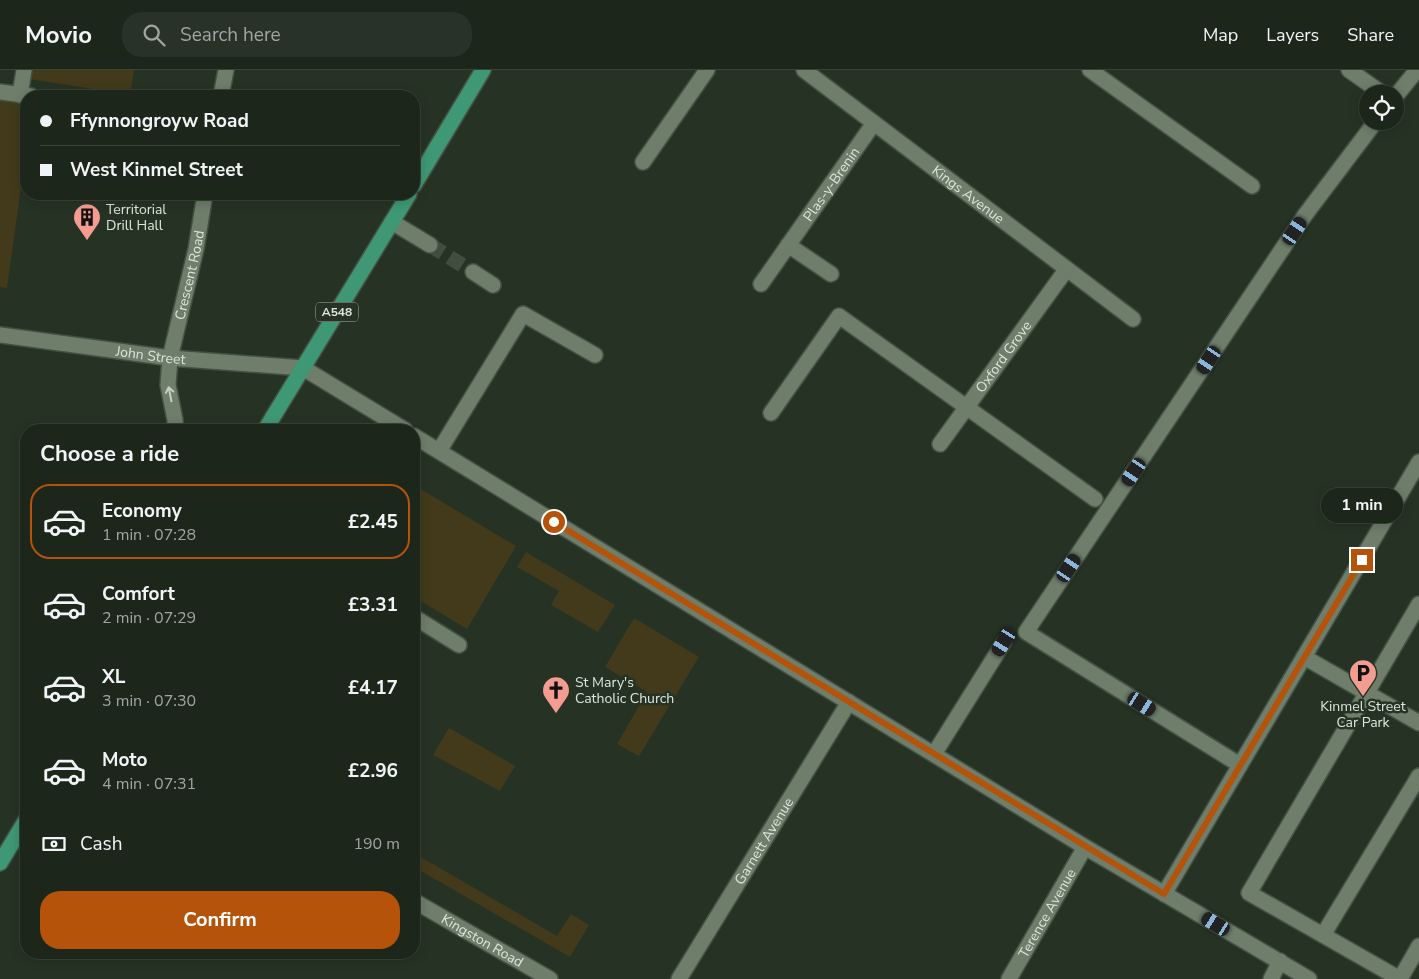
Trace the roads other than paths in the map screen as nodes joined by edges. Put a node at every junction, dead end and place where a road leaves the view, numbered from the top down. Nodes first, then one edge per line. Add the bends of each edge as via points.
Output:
1 (24, 70) edge
2 (226, 70) edge
3 (483, 70) edge
4 (708, 70) edge
5 (804, 70) edge
6 (1090, 70) edge
7 (1350, 70) edge
8 (1417, 70) edge
9 (1371, 85) edge
10 (26, 90) edge
11 (223, 90) edge
12 (1404, 90) edge
13 (0, 92) edge
14 (20, 95) edge
15 (874, 123) junction
16 (1369, 130) edge
17 (643, 162) dead end
18 (420, 175) edge
19 (1252, 186) dead end
20 (204, 200) edge
21 (405, 200) edge
22 (392, 222) junction
23 (430, 245) tunnel mouth
24 (788, 245) junction
25 (1066, 270) junction
26 (473, 272) tunnel mouth
27 (830, 274) dead end
28 (761, 284) dead end
29 (493, 285) dead end
30 (1133, 319) dead end
31 (0, 334) edge
32 (595, 355) dead end
33 (170, 358) junction
34 (303, 368) junction
35 (966, 407) junction
36 (770, 413) dead end
37 (175, 424) edge
38 (269, 424) edge
39 (395, 424) edge
40 (420, 439) edge
41 (940, 444) dead end
42 (440, 451) junction
43 (1419, 462) edge
44 (1095, 499) dead end
45 (1419, 604) edge
46 (420, 621) edge
47 (1004, 642) dead end
48 (459, 644) dead end
49 (1304, 657) junction
50 (1366, 693) junction
51 (849, 702) junction
52 (1419, 723) edge
53 (934, 754) junction
54 (1240, 765) junction
55 (1419, 776) edge
56 (20, 830) edge
57 (1085, 847) junction
58 (0, 863) edge
59 (1164, 894) junction
60 (420, 904) edge
61 (1323, 935) junction
62 (1419, 946) edge
63 (1280, 961) junction
64 (1302, 977) edge
65 (550, 979) edge
66 (679, 979) edge
67 (1009, 979) edge
68 (1271, 979) edge

1 - 10 street
2 - 11 street
3 - 18 main road
4 - 17 street
5 - 15 street, Kings Avenue
6 - 19 street
7 - 9 street
8 - 12 street
13 - 14 street
15 - 24 street, Plas-y-Brenin
15 - 25 street, Kings Avenue
16 - 54 street via 1306,215 1026,632
20 - 33 street, Crescent Road
21 - 22 main road, A548
22 - 23 street
22 - 34 main road, A548
24 - 27 street
24 - 28 street, Plas-y-Brenin
25 - 30 street, Kings Avenue
25 - 35 street, Oxford Grove
26 - 29 street
31 - 33 street, John Street
32 - 42 street via 523,314
33 - 34 street, John Street
37 -> 33 street, Crescent Road via 168,385
34 - 38 main road, A548
34 - 39 street
35 - 36 street via 839,316
35 - 41 street, Oxford Grove
35 - 44 street
40 - 42 street
42 - 51 street
43 - 49 street
45 - 50 street
46 - 48 street
47 - 53 street
49 - 50 street
49 - 54 street
50 - 52 street
50 - 61 street via 1249,893
51 - 53 street
51 - 66 street, Garnett Avenue
53 - 57 street
54 - 59 street
55 - 61 street
56 - 58 main road
57 - 59 street
57 - 67 street, Terence Avenue
59 - 63 street
60 - 65 street, Kingston Road
61 - 62 street via 1400,979
63 - 64 street
63 - 68 street

